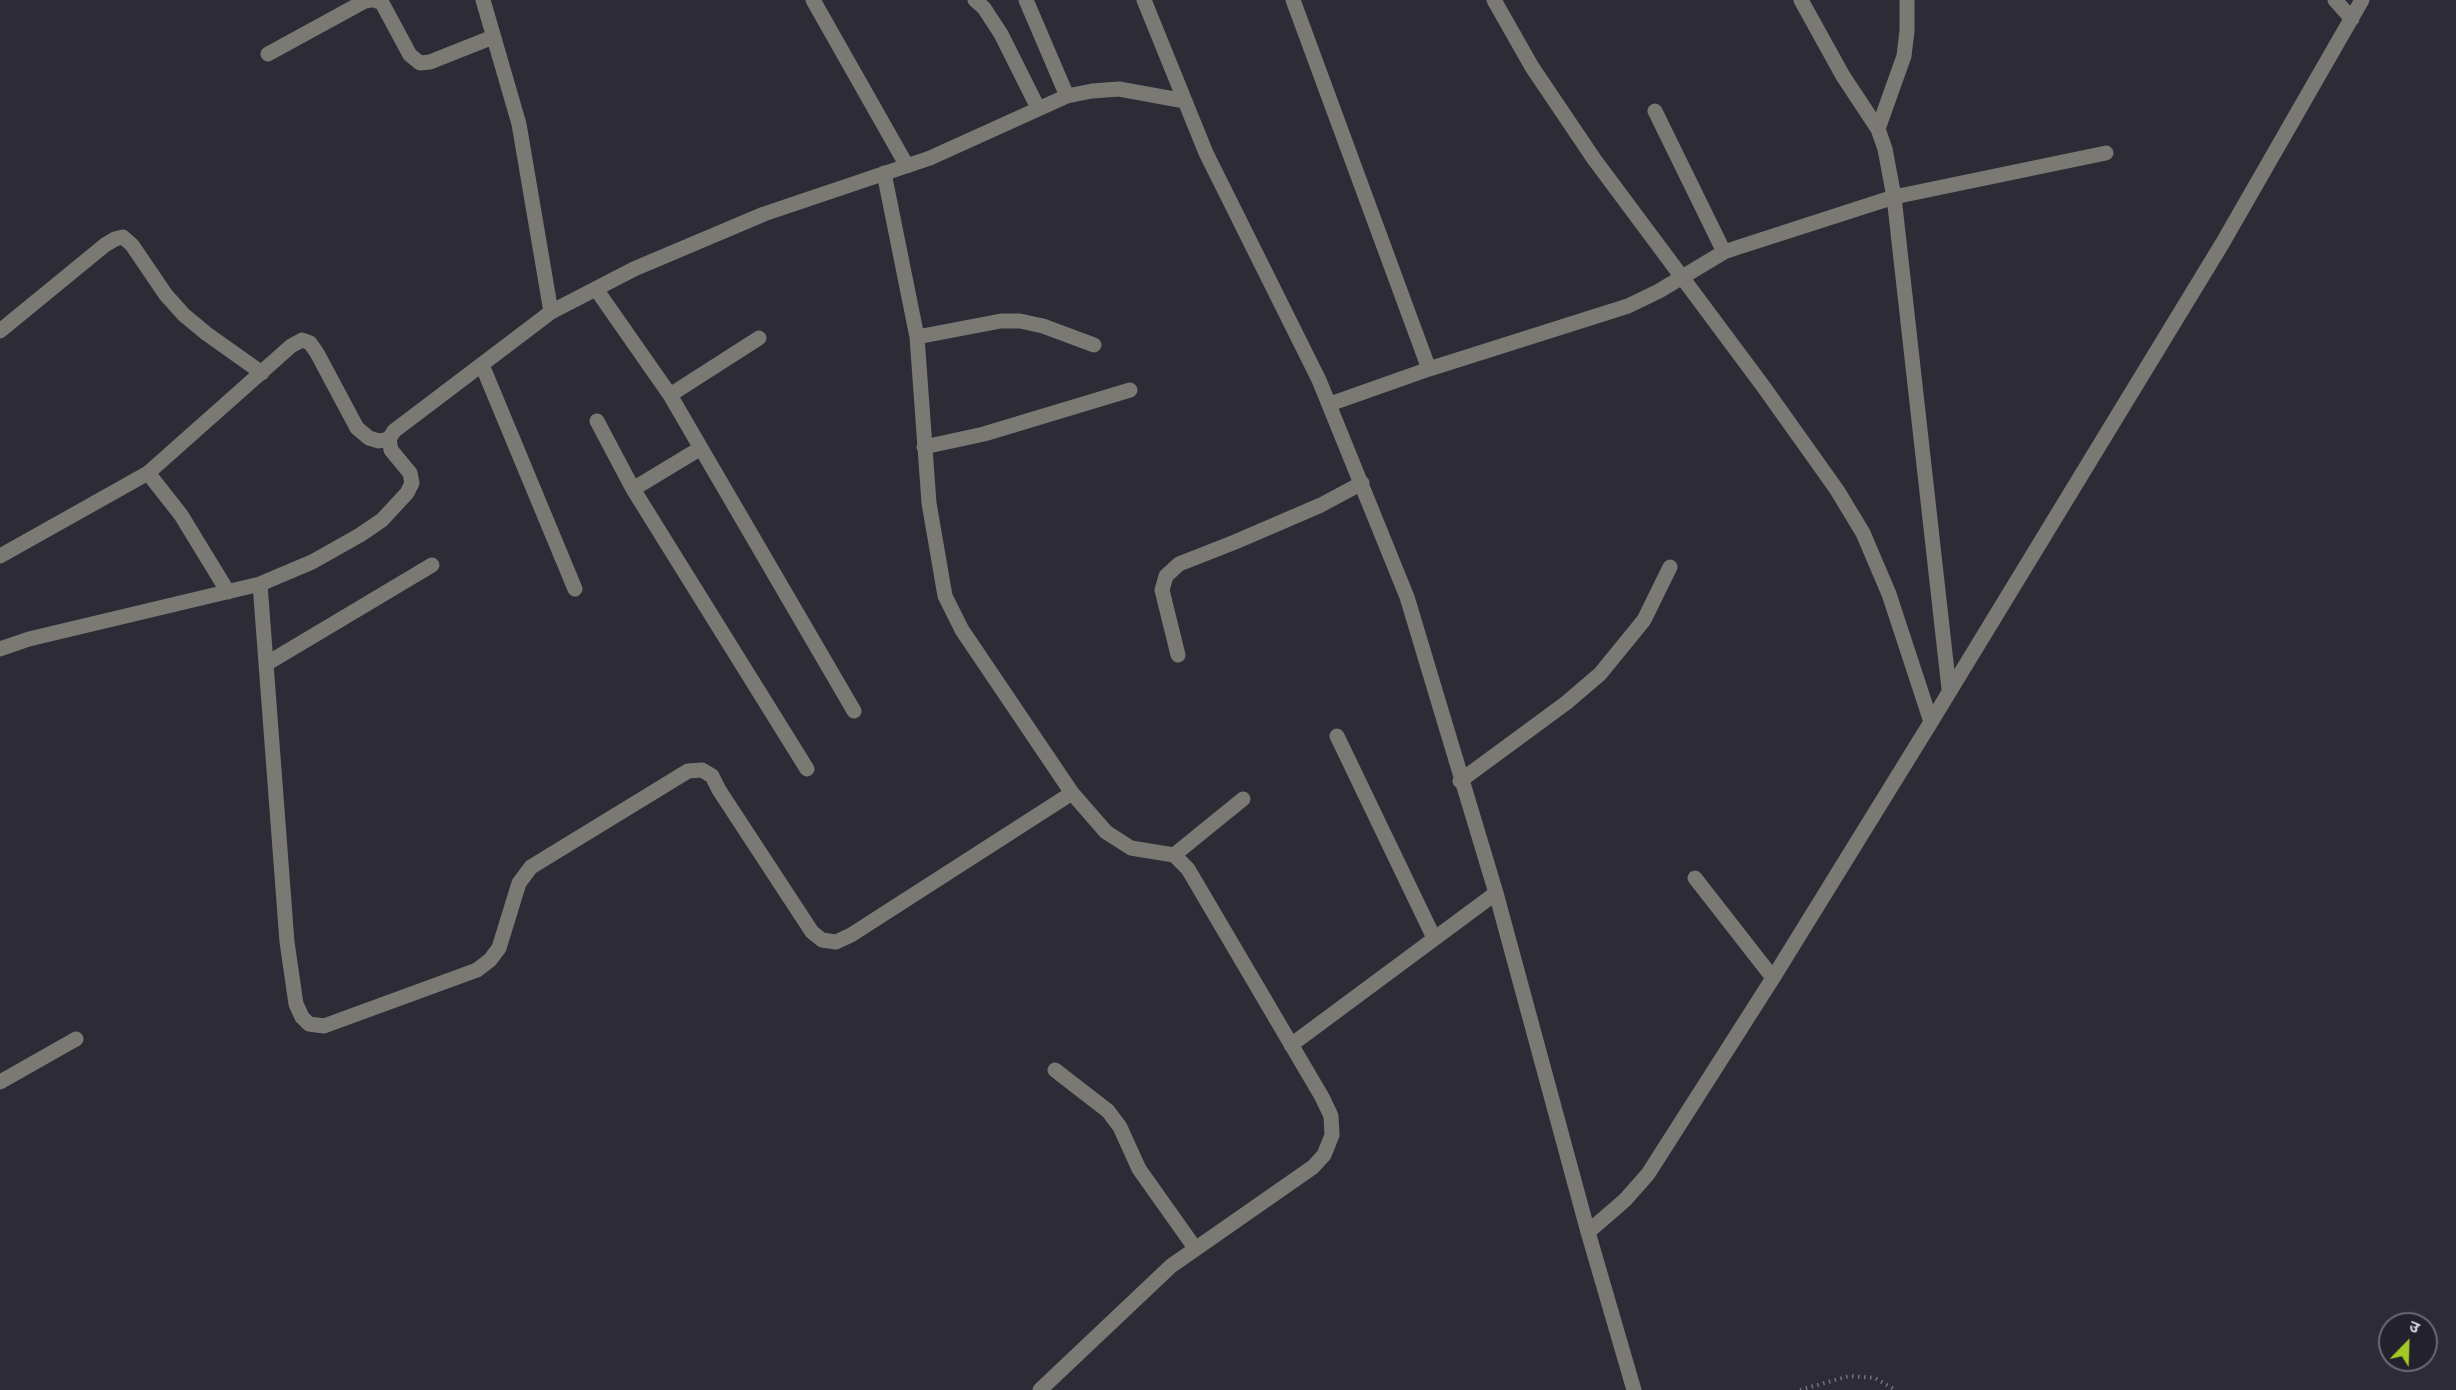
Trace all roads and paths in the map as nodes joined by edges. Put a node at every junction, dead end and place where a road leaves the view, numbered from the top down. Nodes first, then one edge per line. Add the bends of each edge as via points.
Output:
1 (373, 0) edge
2 (483, 0) edge
3 (813, 0) edge
4 (975, 0) edge
5 (1026, 0) edge
6 (1144, 0) edge
7 (1293, 0) edge
8 (1494, 0) edge
9 (1801, 0) edge
10 (1906, 0) edge
11 (2335, 0) edge
12 (2362, 0) edge
13 (2352, 19) junction
14 (493, 37) junction
15 (268, 54) dead end
16 (1067, 96) junction
17 (1185, 101) junction
18 (1038, 108) junction
19 (1655, 111) dead end
20 (1878, 129) junction
21 (2106, 153) dead end
22 (907, 166) junction
23 (884, 173) junction
24 (1894, 197) junction
25 (1724, 252) junction
26 (1682, 277) junction
27 (596, 289) junction
28 (551, 312) junction
29 (0, 331) edge
30 (917, 337) junction
31 (759, 338) dead end
32 (1094, 345) dead end
33 (482, 365) junction
34 (1429, 369) junction
35 (262, 373) junction
36 (1130, 390) dead end
37 (670, 395) junction
38 (1330, 404) junction
39 (597, 421) dead end
40 (389, 439) junction
41 (924, 447) junction
42 (701, 448) junction
43 (148, 473) junction
44 (1362, 483) junction
45 (633, 489) junction
46 (0, 556) edge
47 (432, 565) dead end
48 (1670, 567) dead end
49 (260, 584) junction
50 (575, 589) dead end
51 (228, 592) junction
52 (0, 649) edge
53 (1178, 655) dead end
54 (266, 664) junction
55 (1949, 689) junction
56 (854, 711) dead end
57 (1931, 722) junction
58 (1337, 736) dead end
59 (807, 769) dead end
60 (1460, 781) junction
61 (1072, 793) junction
62 (1243, 799) dead end
63 (1174, 855) junction
64 (1695, 878) dead end
65 (1496, 893) junction
66 (1434, 938) junction
67 (1773, 978) junction
68 (76, 1039) dead end
69 (1292, 1045) junction
70 (1055, 1070) dead end
71 (0, 1082) edge
72 (1588, 1232) junction
73 (1194, 1248) junction
74 (1040, 1390) edge
75 (1634, 1390) edge
76 (1800, 1390) edge
77 (1896, 1390) edge

1 - 14 street via 382,3 410,55 420,63
1 - 15 street via 364,1
2 - 14 street
3 - 22 street
4 - 18 street via 1001,34
5 - 16 street
6 - 17 street
7 - 34 street
8 - 26 street via 1538,76 1594,159
9 - 20 street
10 - 20 street via 1904,56
11 - 13 street
12 - 13 street
13 - 55 street via 2222,244
14 - 28 street via 519,124
16 - 17 street via 1119,89
16 - 18 street
17 - 38 street via 1206,153
18 - 22 street
19 - 25 street
20 - 24 street
21 - 24 street
22 - 23 street
23 - 27 street via 764,214
23 - 30 street
24 - 25 street
24 - 55 street
25 - 26 street
26 - 34 street via 1628,306
26 - 57 street via 1837,490 1863,533 1889,594
27 - 28 street
27 - 37 street
28 - 33 street
29 - 35 street via 105,245 123,237 184,315
30 - 32 street via 1020,321
30 - 41 street
31 - 37 street
33 - 40 street via 394,430
33 - 50 street
34 - 38 street
35 - 40 street via 291,346 302,340 310,343 357,428 369,438
35 - 43 street
36 - 41 street via 984,434
37 - 42 street
38 - 44 street
39 - 45 street
40 - 49 street via 391,450 410,473 412,483 407,493 382,520 360,535 312,562
41 - 61 street via 933,537 945,596 962,630
42 - 45 street
42 - 56 street
43 - 46 street
43 - 51 street via 181,515
44 - 53 street via 1246,538 1179,564 1166,576 1162,590
44 - 60 street via 1407,597
45 - 59 street
47 - 54 street
48 - 60 street via 1644,620 1600,674
49 - 51 street
49 - 54 street
51 - 52 street
54 - 61 street via 287,942 296,1004 309,1024 324,1026 477,970 499,948 519,883 531,867 688,771 702,770 712,776 812,932 822,940 836,942
55 - 57 street
57 - 67 street
58 - 66 street
60 - 65 street
61 - 63 street via 1106,832 1131,848
62 - 63 street
63 - 69 street via 1188,869
64 - 67 street
65 - 66 street
65 - 72 street
66 - 69 street
67 - 72 street via 1648,1174
68 - 71 street
69 - 73 street via 1331,1116 1332,1135 1324,1155 1313,1167
70 - 73 street via 1108,1112 1120,1127 1139,1169
72 - 75 street
73 - 74 street
76 - 77 path via 1849,1376 1875,1378

